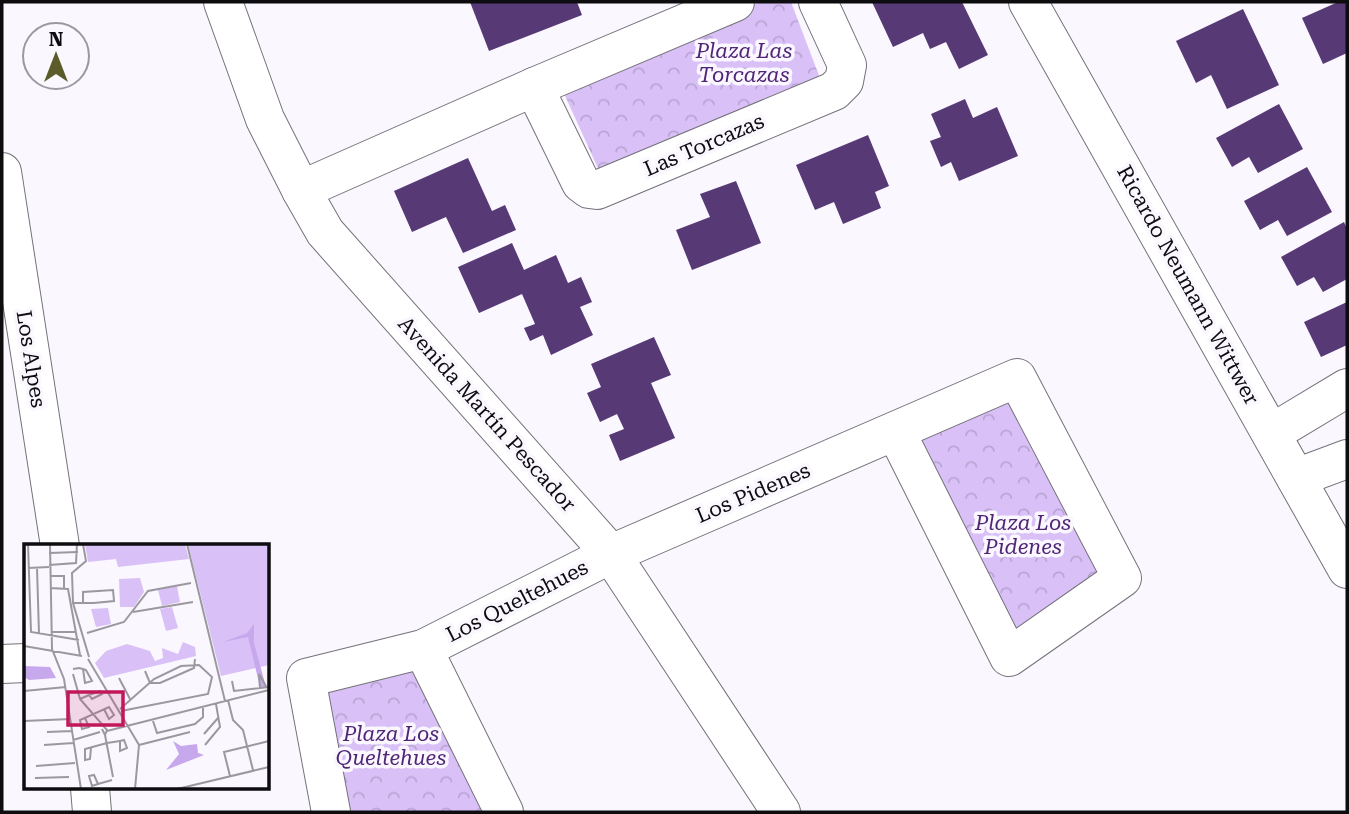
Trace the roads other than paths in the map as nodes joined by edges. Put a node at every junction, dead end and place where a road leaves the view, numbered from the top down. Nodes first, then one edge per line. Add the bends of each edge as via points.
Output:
1 (223, 2) edge
2 (735, 2) edge
3 (818, 2) edge
4 (1028, 2) edge
5 (534, 87) junction
6 (2, 172) edge
7 (301, 190) junction
8 (1347, 388) edge
9 (896, 432) junction
10 (1272, 433) junction
11 (1347, 459) edge
12 (1296, 478) junction
13 (60, 544) edge
14 (611, 554) junction
15 (1347, 569) edge
16 (423, 649) junction
17 (24, 663) edge
18 (2, 664) edge
19 (90, 790) edge
20 (92, 812) edge
21 (331, 812) edge
22 (504, 812) edge
23 (781, 812) edge

1 - 7 street, Avenida Martín Pescador via 265,119
2 - 5 street
3 - 5 street, Las Torcazas via 848,65 844,81 834,91 597,190 582,183
4 - 10 street, Ricardo Neumann Wittwer
5 - 7 street
6 - 13 street, Los Alpes
7 - 14 street, Avenida Martín Pescador via 325,232
8 - 10 street
9 - 9 street, Los Pidenes via 1017,378 1122,578 1009,657
9 - 14 street, Los Pidenes
10 - 12 street, Ricardo Neumann Wittwer
11 - 12 street
12 - 15 street, Ricardo Neumann Wittwer
14 - 16 street, Los Queltehues
14 - 23 street, Avenida Martín Pescador
16 - 21 street, Los Queltehues via 306,678
16 - 22 street, Los Queltehues
17 - 18 street
19 - 20 street

